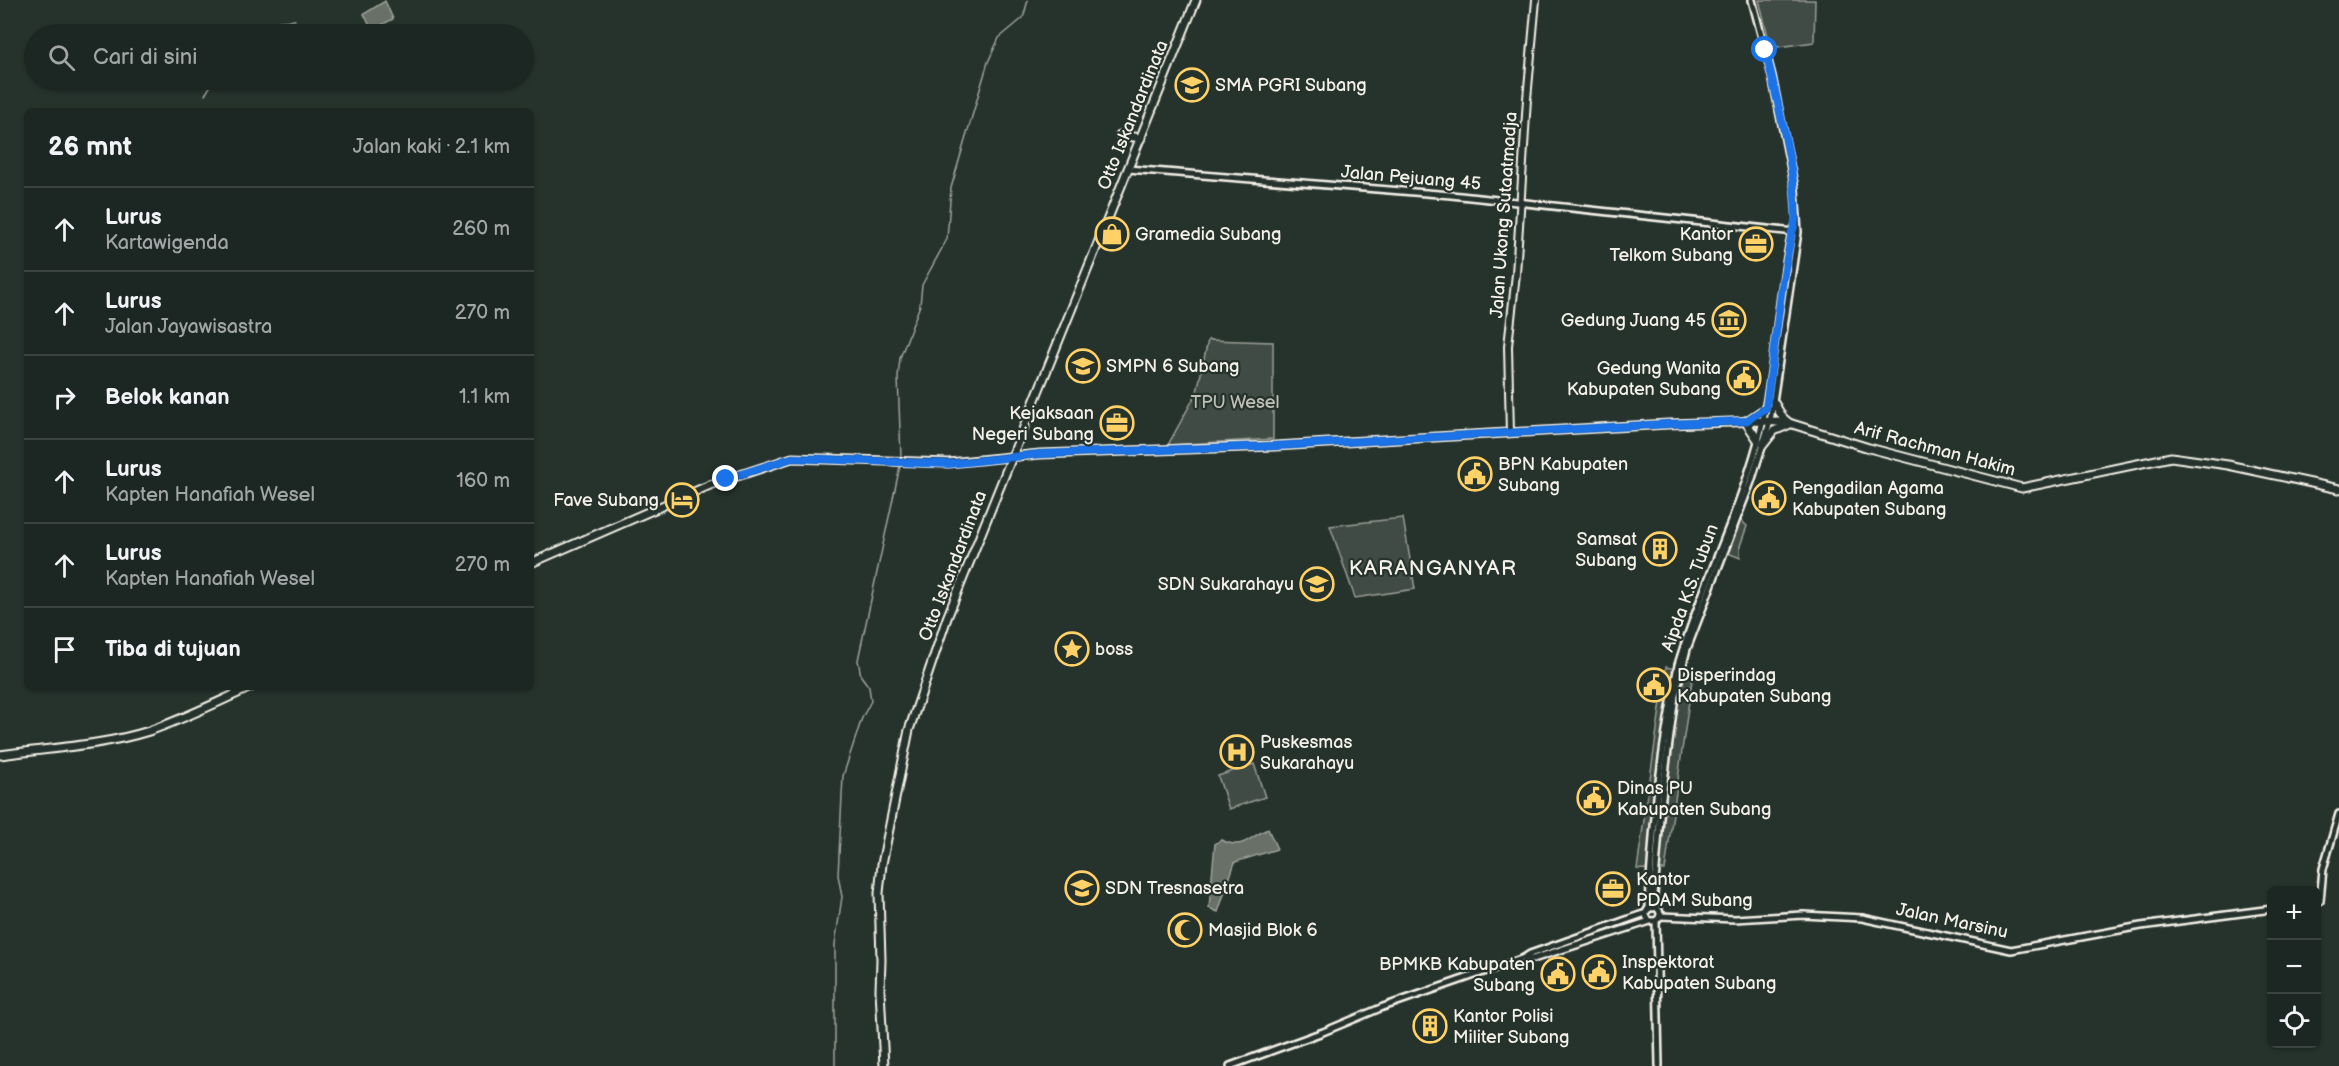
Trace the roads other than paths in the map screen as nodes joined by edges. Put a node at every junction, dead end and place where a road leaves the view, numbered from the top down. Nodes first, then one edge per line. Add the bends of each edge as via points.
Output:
1 (1196, 0) edge
2 (1536, 0) edge
3 (1752, 0) edge
4 (1120, 135) dead end
5 (1141, 138) junction
6 (1128, 169) junction
7 (1521, 203) junction
8 (1795, 230) junction
9 (1773, 401) junction
10 (1766, 408) junction
11 (1745, 421) junction
12 (1791, 423) junction
13 (1766, 424) junction
14 (1510, 433) junction
15 (1760, 442) junction
16 (1012, 459) junction
17 (2339, 489) edge
18 (534, 561) edge
19 (244, 690) edge
20 (0, 755) edge
21 (2339, 814) edge
22 (2320, 886) edge
23 (1650, 910) junction
24 (2267, 910) edge
25 (1655, 919) junction
26 (1524, 958) junction
27 (884, 1066) edge
28 (1230, 1066) edge
29 (1659, 1066) edge

1 - 5 main road, Otto Iskandardinata
2 - 7 main road, Jalan Ukong Sutaatmadja
3 - 8 street via 1796,189
4 - 5 main road
5 - 6 main road, Otto Iskandardinata
6 - 7 street, Jalan Pejuang 45
6 - 16 main road, Otto Iskandardinata
7 - 8 street, Jalan Pejuang 45
7 - 14 main road, Jalan Ukong Sutaatmadja via 1508,346
8 - 9 street
8 - 10 street via 1783,279
9 - 12 main road via 1783,418
9 - 13 street
10 - 11 main road
10 - 13 street
11 - 13 main road, Arif Rachman Hakim
11 - 14 main road, Arif Rachman Hakim
11 - 15 main road
12 - 13 main road, Arif Rachman Hakim
12 - 15 main road
12 - 17 main road, Arif Rachman Hakim via 2022,488 2159,458 2183,458
13 - 15 street, Aipda K.S. Tubun
14 - 16 main road, Arif Rachman Hakim via 1040,454
15 - 23 street, Aipda K.S. Tubun via 1751,482 1687,649 1680,677
16 - 18 main road, Arif Rachman Hakim via 949,464 792,458 710,485
16 - 27 main road, Otto Iskandardinata via 947,618 903,751 879,893
19 - 20 main road via 164,726 132,735
21 - 22 street
23 - 25 street
23 - 25 street via 1659,910
23 - 26 street
24 - 25 street, Jalan Marsinu via 2141,926 2018,949 2001,949 1862,918 1803,915
25 - 26 street, Jalan Marsinu
25 - 29 street
26 - 28 street

